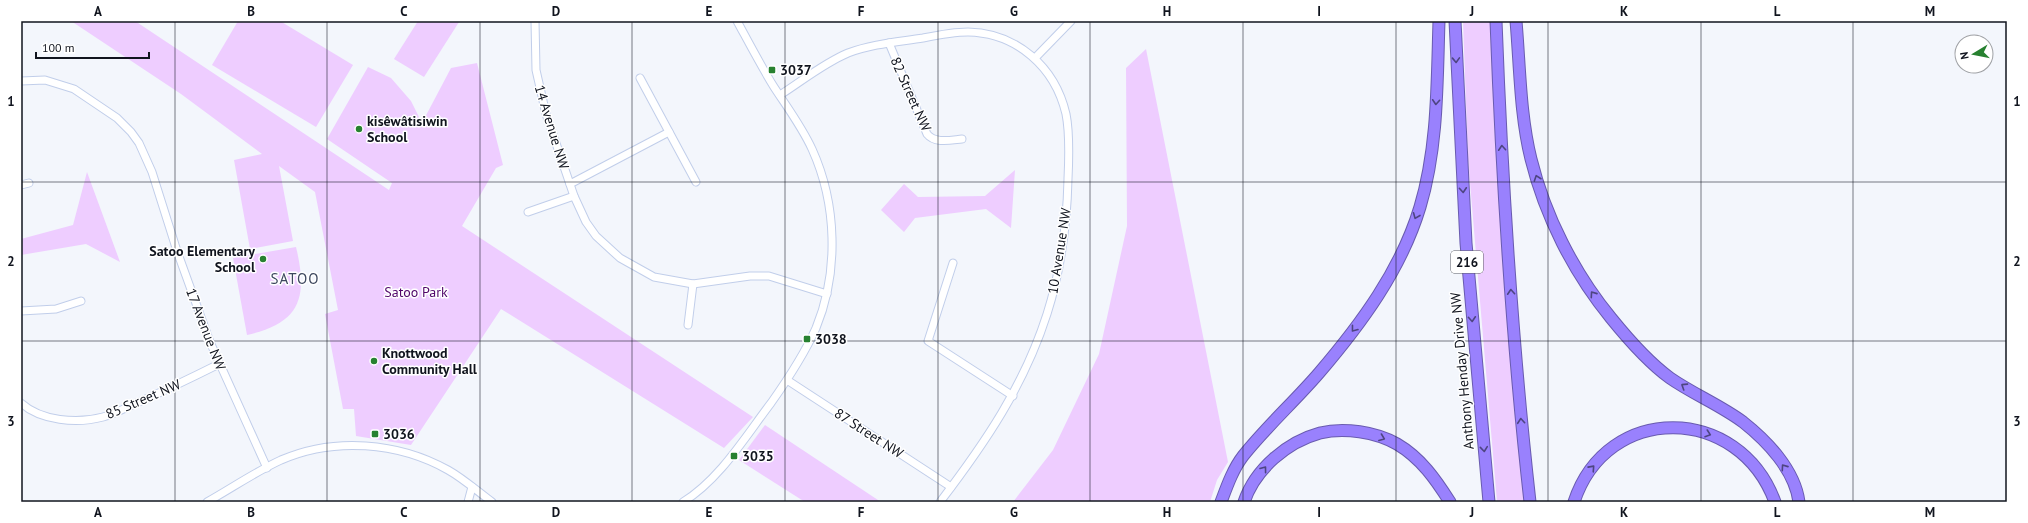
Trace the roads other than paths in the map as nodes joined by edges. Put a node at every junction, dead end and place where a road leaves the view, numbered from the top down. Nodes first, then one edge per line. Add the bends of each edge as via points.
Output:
1 (535, 21) edge
2 (737, 21) edge
3 (1071, 21) edge
4 (1439, 21) edge
5 (1454, 21) edge
6 (1496, 21) edge
7 (1516, 21) edge
8 (889, 43) junction
9 (1036, 58) junction
10 (640, 78) dead end
11 (21, 81) edge
12 (780, 95) junction
13 (1061, 99) joint
14 (669, 132) junction
15 (962, 139) dead end
16 (696, 182) dead end
17 (29, 183) dead end
18 (570, 184) junction
19 (21, 185) edge
20 (574, 196) junction
21 (528, 212) dead end
22 (953, 262) dead end
23 (693, 284) junction
24 (827, 294) junction
25 (81, 301) dead end
26 (21, 311) edge
27 (688, 325) dead end
28 (220, 364) junction
29 (787, 380) junction
30 (1013, 396) junction
31 (21, 403) edge
32 (267, 468) junction
33 (472, 487) junction
34 (951, 487) junction
35 (692, 500) edge
36 (209, 502) edge
37 (468, 502) edge
38 (492, 502) edge
39 (684, 502) edge
40 (940, 502) edge
41 (1221, 502) edge
42 (1244, 502) edge
43 (1450, 502) edge
44 (1489, 502) edge
45 (1530, 502) edge
46 (1574, 502) edge
47 (1775, 502) edge
48 (1799, 502) edge

1 - 18 street, 14 Avenue NW via 534,56 538,82
2 - 12 street
3 - 9 street
4 -> 41 highway via 1435,125 1429,165 1420,207 1392,272 1365,315 1319,373 1243,456 1230,478
5 -> 44 highway, Anthony Henday Drive NW / 216 via 1466,243
45 -> 6 highway via 1513,326
48 -> 7 highway via 1788,473 1762,439 1742,422 1670,377 1646,356 1610,317 1579,272 1549,215 1531,160 1525,127
8 - 9 street, 82 Street NW via 945,34 977,33 1007,40
8 - 12 street, 82 Street NW via 862,48 843,56
8 - 15 street, 82 Street NW via 928,134 932,139 938,140
9 - 13 street, 82 Street NW via 1054,82
10 - 14 street
11 - 28 street, 17 Avenue NW via 45,80 63,84 117,118 131,132 152,172 188,281
12 - 24 street via 812,149 825,186 832,239
13 - 30 street, 10 Avenue NW via 1067,123 1068,171 1067,215 1062,252 1048,313
14 - 16 street
14 - 18 street, 14 Avenue NW
17 - 19 street
18 - 20 street, 14 Avenue NW
20 - 21 street
20 - 23 street, 14 Avenue NW via 586,222 596,236 620,258 654,277
22 - 30 street via 928,340
23 - 24 street via 769,276
23 - 27 street
24 - 29 street via 816,328
25 - 26 street via 56,309
28 - 31 street, 85 Street NW via 104,417 70,420 39,414
28 - 32 street, 17 Avenue NW
29 - 34 street, 87 Street NW
29 - 35 street via 718,472
30 - 34 street, 10 Avenue NW
32 - 33 street via 296,455 324,448 380,447 436,464
32 - 36 street
33 - 37 street
33 - 38 street
34 - 40 street, 10 Avenue NW
35 - 39 street
42 -> 43 highway via 1267,464 1279,453 1321,433 1336,432 1378,436 1397,444 1432,474
46 -> 47 highway via 1578,488 1590,469 1608,453 1624,440 1644,431 1664,427 1709,433 1731,444 1747,458 1762,477

